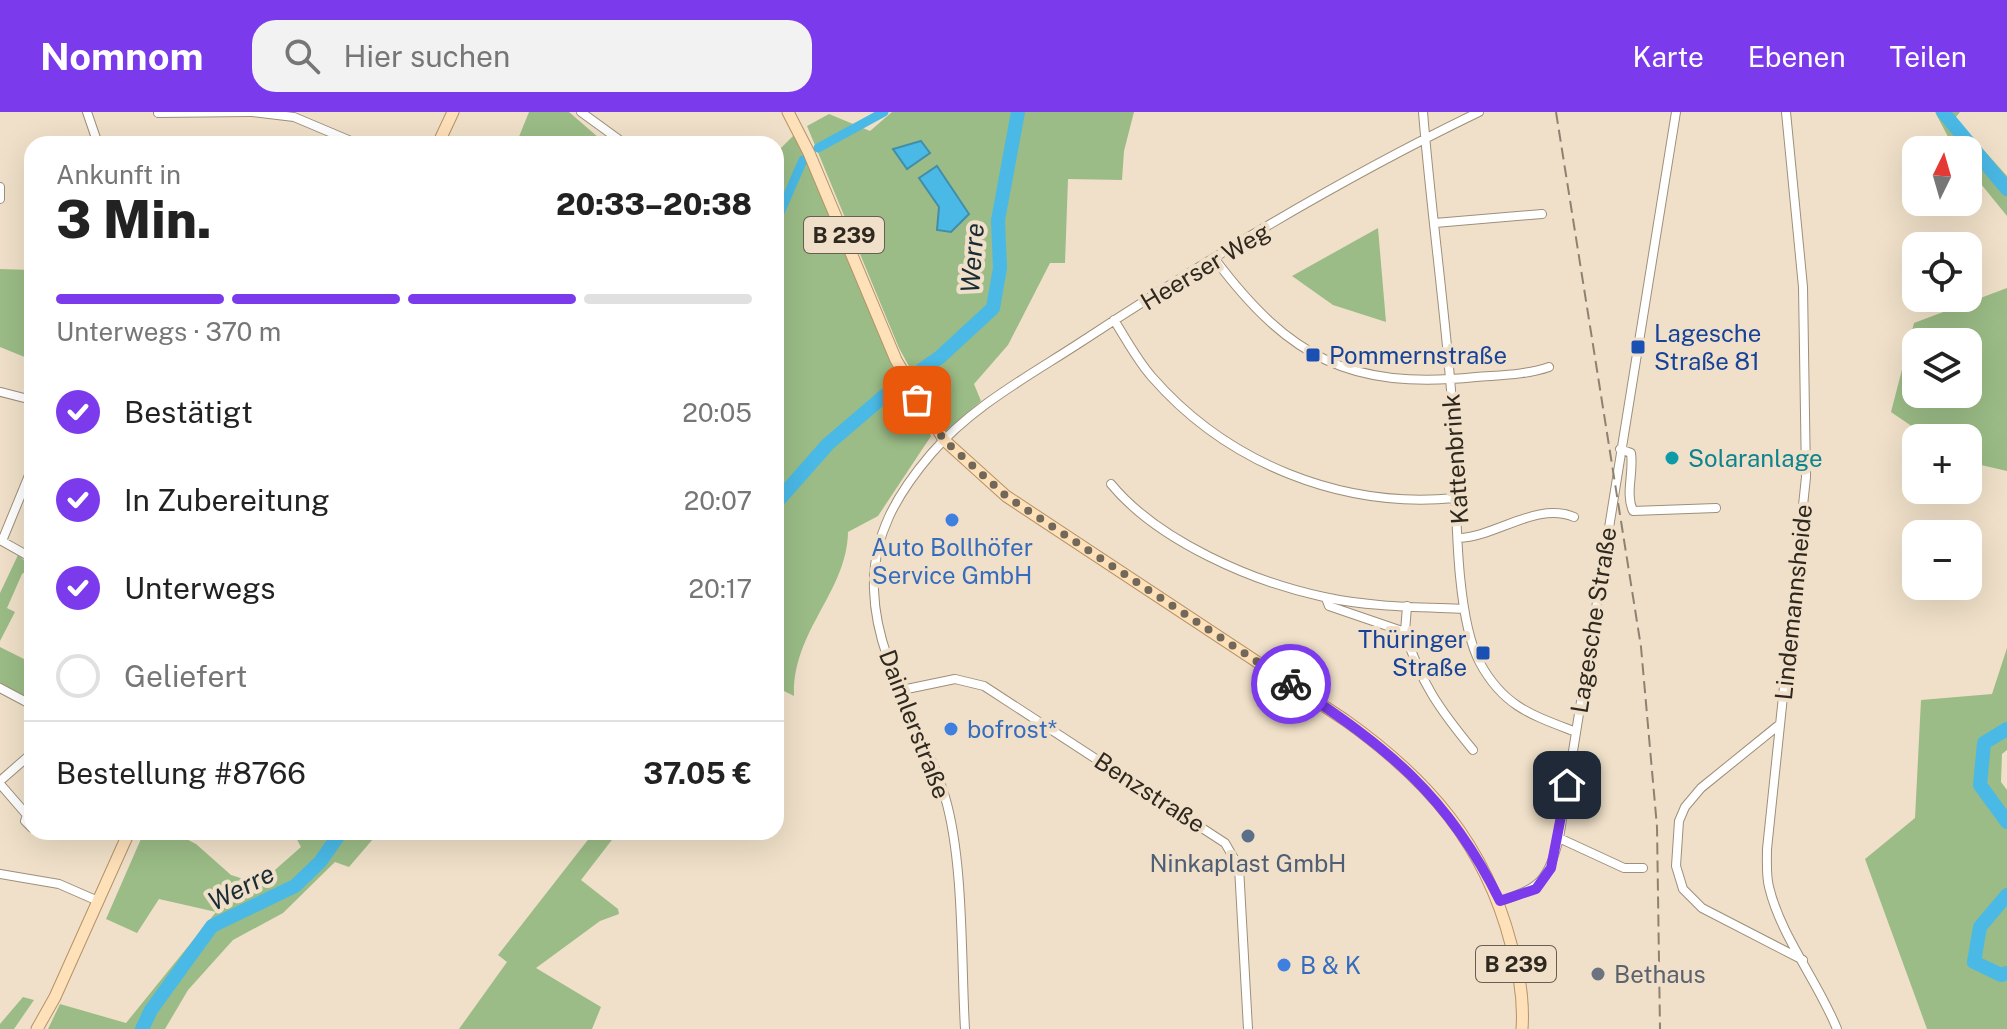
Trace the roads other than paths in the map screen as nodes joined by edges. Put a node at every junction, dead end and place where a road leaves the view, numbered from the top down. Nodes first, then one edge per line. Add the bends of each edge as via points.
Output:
1 (87, 112) edge
2 (251, 112) edge
3 (453, 112) edge
4 (581, 112) edge
5 (788, 112) edge
6 (1423, 112) edge
7 (1479, 112) edge
8 (1676, 112) edge
9 (1786, 112) edge
10 (158, 113) edge
11 (95, 136) edge
12 (339, 136) edge
13 (442, 136) edge
14 (614, 136) edge
15 (1425, 138) junction
16 (0, 187) edge
17 (0, 199) edge
18 (1542, 214) dead end
19 (1435, 223) junction
20 (1214, 258) junction
21 (1114, 320) junction
22 (1549, 367) dead end
23 (1450, 380) junction
24 (1, 392) edge
25 (24, 398) edge
26 (944, 440) junction
27 (1620, 449) junction
28 (1111, 484) dead end
29 (24, 487) edge
30 (1455, 498) junction
31 (1716, 508) dead end
32 (1574, 517) dead end
33 (1459, 538) junction
34 (1, 540) edge
35 (24, 553) edge
36 (1326, 598) junction
37 (1407, 606) junction
38 (1464, 609) junction
39 (1405, 632) junction
40 (0, 688) edge
41 (902, 690) junction
42 (24, 701) edge
43 (1780, 724) junction
44 (1576, 732) junction
45 (1473, 750) dead end
46 (24, 760) edge
47 (0, 782) edge
48 (24, 809) edge
49 (1559, 838) junction
50 (125, 840) edge
51 (1643, 868) dead end
52 (0, 874) edge
53 (98, 901) junction
54 (1500, 901) junction
55 (1804, 961) junction
56 (37, 1029) edge
57 (965, 1029) edge
58 (1248, 1029) edge
59 (1522, 1029) edge
60 (1837, 1029) edge

1 - 11 street
2 - 10 street
2 - 12 street via 294,117
3 - 13 main road
4 - 14 street
5 - 26 main road, B 239 via 896,360
6 - 15 street, Kattenbrink
7 - 15 street, Heerser Weg
8 - 27 street, Lagesche Straße
9 - 43 street, Lindemannsheide via 1803,287 1807,439
15 - 19 street, Kattenbrink
15 - 20 street, Heerser Weg
16 - 17 street
18 - 19 street
19 - 23 street, Kattenbrink
20 - 21 street, Heerser Weg
20 - 23 street via 1277,332 1310,353 1355,372
21 - 26 street, Heerser Weg via 990,399
21 - 30 street via 1149,374 1186,413 1254,459 1293,477 1354,493
22 - 23 street, Kattenbrink
23 - 30 street, Kattenbrink
24 - 25 street
26 - 41 street, Daimlerstraße via 892,508 878,544 875,608
26 - 54 main road, B 239 via 1006,496 1385,749 1447,812
27 - 31 street, Lagesche Straße via 1631,453 1628,501 1633,511
27 - 44 street, Lagesche Straße
28 - 36 street via 1126,502 1202,554
29 - 34 street
30 - 33 street, Kattenbrink
32 - 33 street, Kattenbrink via 1563,512
33 - 38 street, Kattenbrink
34 - 35 street
36 - 37 street
36 - 39 street via 1329,606
37 - 38 street
37 - 39 street
38 - 44 street, Kattenbrink via 1479,661 1504,698 1522,711
39 - 45 street via 1417,672
40 - 42 street
41 - 57 street, Daimlerstraße via 951,822
41 - 58 street, Benzstraße via 955,679 984,686 1225,843 1239,867
43 - 55 street, Lindemannsheide via 1767,849 1769,885
43 - 55 street via 1685,807 1676,866 1683,889 1702,908
44 - 49 street, Lagesche Straße
46 - 47 street
47 - 48 street
49 - 51 street via 1624,868
49 - 54 street, Lagesche Straße via 1551,868 1536,889
50 - 53 main road
52 - 53 street via 59,884
53 - 56 main road
54 - 59 main road, B 239 via 1519,977
55 - 60 street, Lindemannsheide

